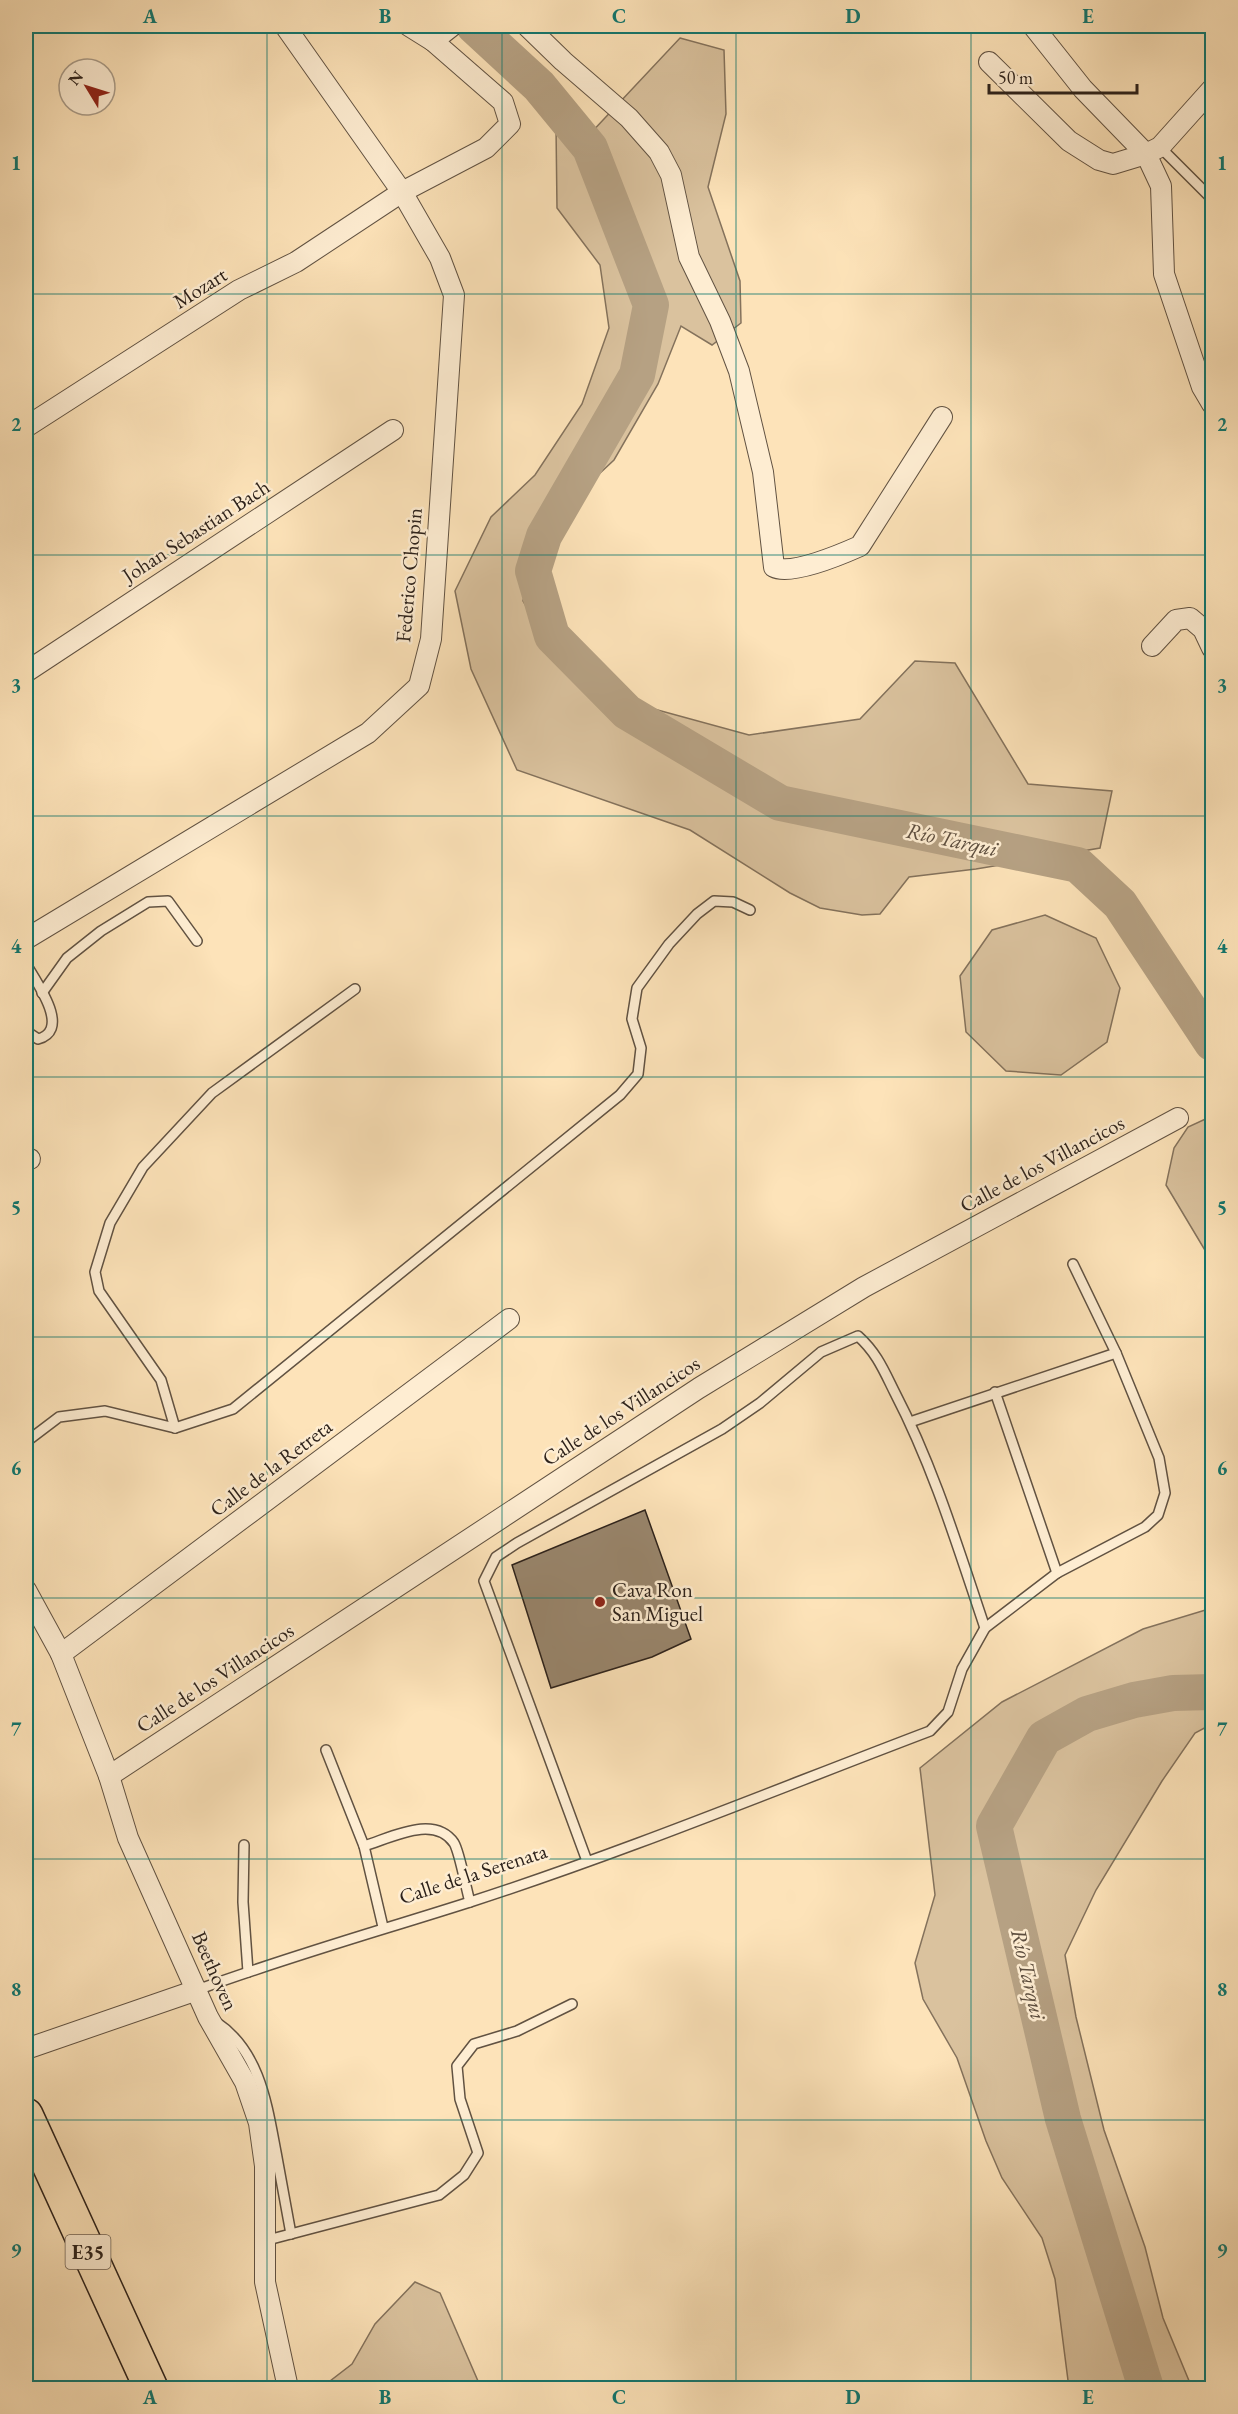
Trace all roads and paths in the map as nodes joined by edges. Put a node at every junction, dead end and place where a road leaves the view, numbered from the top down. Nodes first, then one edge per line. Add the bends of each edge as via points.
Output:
1 (285, 26) edge
2 (409, 26) edge
3 (527, 26) edge
4 (1033, 26) edge
5 (442, 34) edge
6 (989, 62) dead end
7 (1212, 89) edge
8 (1153, 150) junction
9 (402, 192) junction
10 (1212, 199) edge
11 (1212, 404) edge
12 (942, 417) dead end
13 (26, 427) edge
14 (393, 430) dead end
15 (1152, 646) dead end
16 (1212, 648) edge
17 (26, 672) edge
18 (750, 910) dead end
19 (26, 939) edge
20 (197, 941) dead end
21 (26, 964) edge
22 (355, 989) dead end
23 (42, 993) junction
24 (26, 1031) edge
25 (1178, 1118) dead end
26 (1073, 1263) dead end
27 (509, 1319) dead end
28 (1116, 1353) junction
29 (995, 1392) junction
30 (910, 1422) junction
31 (175, 1428) junction
32 (26, 1442) edge
33 (1057, 1573) junction
34 (26, 1590) edge
35 (985, 1628) junction
36 (61, 1654) junction
37 (326, 1750) dead end
38 (109, 1776) junction
39 (244, 1845) dead end
40 (364, 1846) junction
41 (588, 1861) junction
42 (470, 1902) junction
43 (384, 1927) junction
44 (248, 1972) junction
45 (197, 1990) junction
46 (572, 2004) dead end
47 (208, 2017) junction
48 (26, 2049) edge
49 (26, 2115) edge
50 (291, 2234) junction
51 (264, 2241) junction
52 (143, 2387) edge
53 (288, 2388) edge

1 - 9 street, Federico Chopin
2 - 5 street
3 - 12 street via 629,118 659,152 671,175 689,257 739,371 763,472 774,567 781,571 790,569 860,546
4 - 8 street via 1083,89
5 - 9 street, Mozart via 503,102 510,124 486,148
6 - 8 street via 1069,141 1099,160 1113,164
7 - 8 street
8 - 10 lane
8 - 11 street via 1161,186 1164,274 1202,387
9 - 13 street, Mozart via 296,262 239,290
9 - 19 street, Federico Chopin via 440,258 454,295 431,639 419,686 368,733
14 - 17 street, Johan Sebastian Bach
15 - 16 street via 1176,620 1190,618 1203,629
18 - 31 lane via 733,902 714,901 669,944 637,988 632,1019 641,1048 638,1074 620,1095 233,1409
20 - 23 lane via 168,901 148,902 67,958
21 - 23 lane
22 - 31 lane via 212,1093 143,1167 110,1223 95,1272 99,1292 161,1380
23 - 24 lane via 52,1014 52,1029 47,1037 38,1039
25 - 38 street, Calle de los Villancicos via 864,1287 699,1388
26 - 28 lane
27 - 36 street, Calle de la Retreta
28 - 29 lane
28 - 33 lane via 1160,1458 1165,1493 1158,1515 1145,1527
29 - 30 lane
29 - 33 lane
30 - 35 lane via 935,1480
30 - 41 lane via 872,1349 858,1336 821,1352 722,1429 496,1557 484,1581
31 - 32 lane via 105,1411 59,1417
33 - 35 lane
34 - 36 street, Beethoven
35 - 41 lane, Calle de la Serenata via 962,1669 948,1712 930,1731
36 - 38 street, Beethoven
37 - 40 lane
38 - 45 street, Beethoven via 128,1838
39 - 44 lane
40 - 42 lane via 425,1827 441,1832 455,1844
40 - 43 lane
41 - 42 lane, Calle de la Serenata
42 - 43 lane, Calle de la Serenata
43 - 44 lane, Calle de la Serenata
44 - 45 lane, Calle de la Serenata
45 - 47 street, Beethoven
45 - 48 street, Calle de la Serenata
46 - 50 lane via 518,2031 474,2044 457,2066 460,2099 478,2153 464,2175 439,2195
47 - 50 lane via 245,2049 264,2091
47 - 51 street, Beethoven via 245,2082 259,2123 265,2166
49 - 52 highway, E35
50 - 51 lane
51 - 53 street, Beethoven via 265,2282

